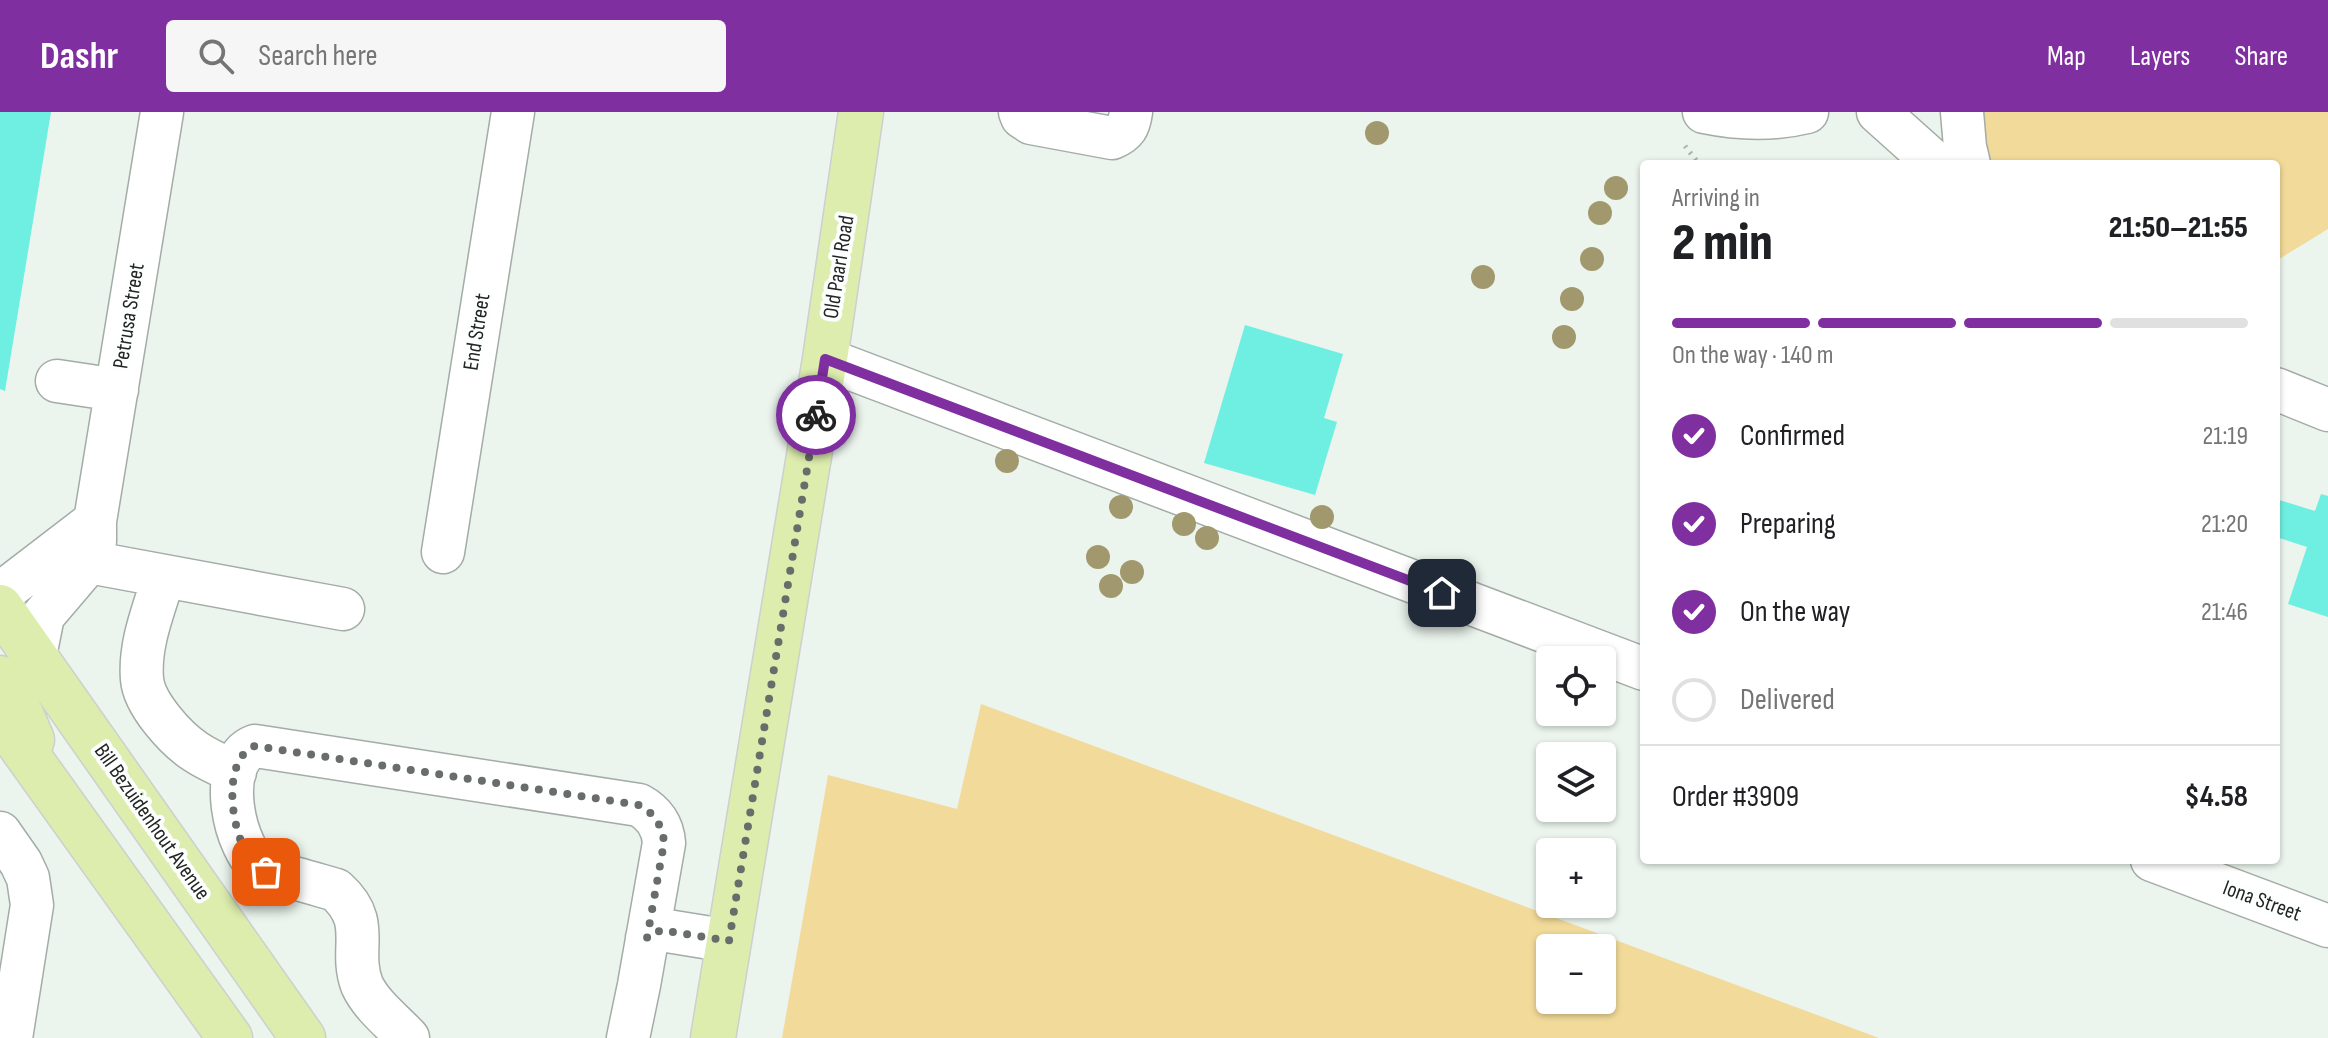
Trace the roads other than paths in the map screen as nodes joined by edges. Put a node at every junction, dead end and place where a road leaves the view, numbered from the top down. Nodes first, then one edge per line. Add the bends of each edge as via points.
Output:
1 (162, 112) edge
2 (513, 112) edge
3 (861, 112) edge
4 (1020, 112) edge
5 (1131, 112) edge
6 (1704, 112) edge
7 (1807, 112) edge
8 (1878, 112) edge
9 (1962, 112) edge
10 (1932, 160) edge
11 (1968, 160) edge
12 (825, 359) junction
13 (57, 381) dead end
14 (117, 390) junction
15 (2280, 392) edge
16 (2328, 410) edge
17 (95, 521) junction
18 (443, 552) dead end
19 (89, 562) junction
20 (164, 576) junction
21 (0, 594) edge
22 (0, 607) edge
23 (343, 609) dead end
24 (18, 667) edge
25 (1640, 667) edge
26 (0, 717) edge
27 (235, 772) junction
28 (47, 779) junction
29 (0, 833) edge
30 (2163, 864) edge
31 (2328, 926) edge
32 (647, 938) junction
33 (729, 941) junction
34 (11, 1038) edge
35 (230, 1038) edge
36 (303, 1038) edge
37 (408, 1038) edge
38 (628, 1038) edge
39 (713, 1038) edge

1 - 14 street, Petrusa Street
2 - 18 street, End Street
3 - 12 main road, Old Paarl Road
4 - 5 street via 1031,123 1112,138 1124,133
6 - 7 street via 1760,117
8 - 10 street
9 - 11 street
12 - 25 street
12 - 33 main road, Old Paarl Road
13 - 14 street
14 - 17 street, Petrusa Street
15 - 16 street
17 - 19 street, Petrusa Street
17 - 21 street
19 - 20 street
19 - 24 street via 43,616
20 - 23 street
20 - 27 street via 145,636 146,695 182,740
22 - 24 main road, Bill Bezuidenhout Avenue
24 - 28 main road via 21,714
24 - 36 main road, Bill Bezuidenhout Avenue
26 - 28 main road
27 - 32 street via 245,750 255,746 639,805 656,820 664,843
27 - 37 street via 232,802 247,854 266,872 336,890 344,897 359,928 363,986
28 - 35 main road
29 - 34 street via 25,871 32,905
30 - 31 street, Iona Street
32 - 33 street via 661,930
32 - 38 street
33 - 39 main road, Old Paarl Road

